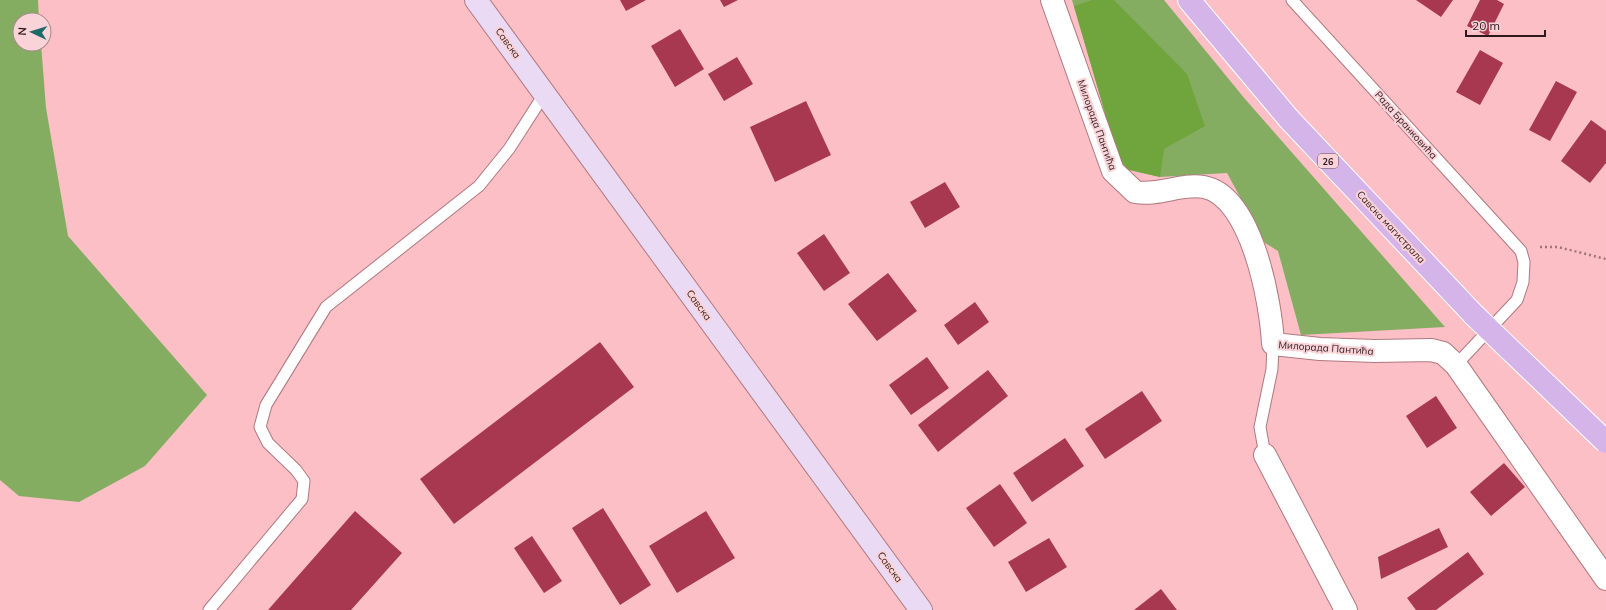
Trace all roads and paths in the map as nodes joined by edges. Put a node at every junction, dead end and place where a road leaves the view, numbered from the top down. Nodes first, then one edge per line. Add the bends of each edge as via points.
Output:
1 (476, 0) edge
2 (1052, 0) edge
3 (1189, 0) edge
4 (1292, 0) edge
5 (544, 93) junction
6 (1521, 251) junction
7 (1606, 259) edge
8 (1273, 344) junction
9 (1456, 365) junction
10 (1606, 442) edge
11 (1265, 455) joint
12 (1606, 580) edge
13 (209, 610) edge
14 (921, 610) edge
15 (1346, 610) edge

1 - 5 street, Савска
2 - 8 street, Милорада Пантића via 1113,172 1135,192 1205,187 1220,192 1229,201 1243,223 1259,261 1268,297
3 - 10 main road, Савска магистрала / 26, bridge via 1289,119 1474,315
4 - 6 lane, Рада Бранковића
5 - 13 lane via 509,149 479,186 326,307 266,405 260,427 268,443 304,481 302,498
5 - 14 street, Савска
6 - 7 path via 1544,246 1558,247
6 - 9 lane via 1524,262 1523,282 1517,300
8 - 9 street, Милорада Пантића via 1328,350 1431,350 1443,353
8 - 11 lane via 1272,369 1260,427
9 - 12 street, Милорада Пантића
11 - 15 street

